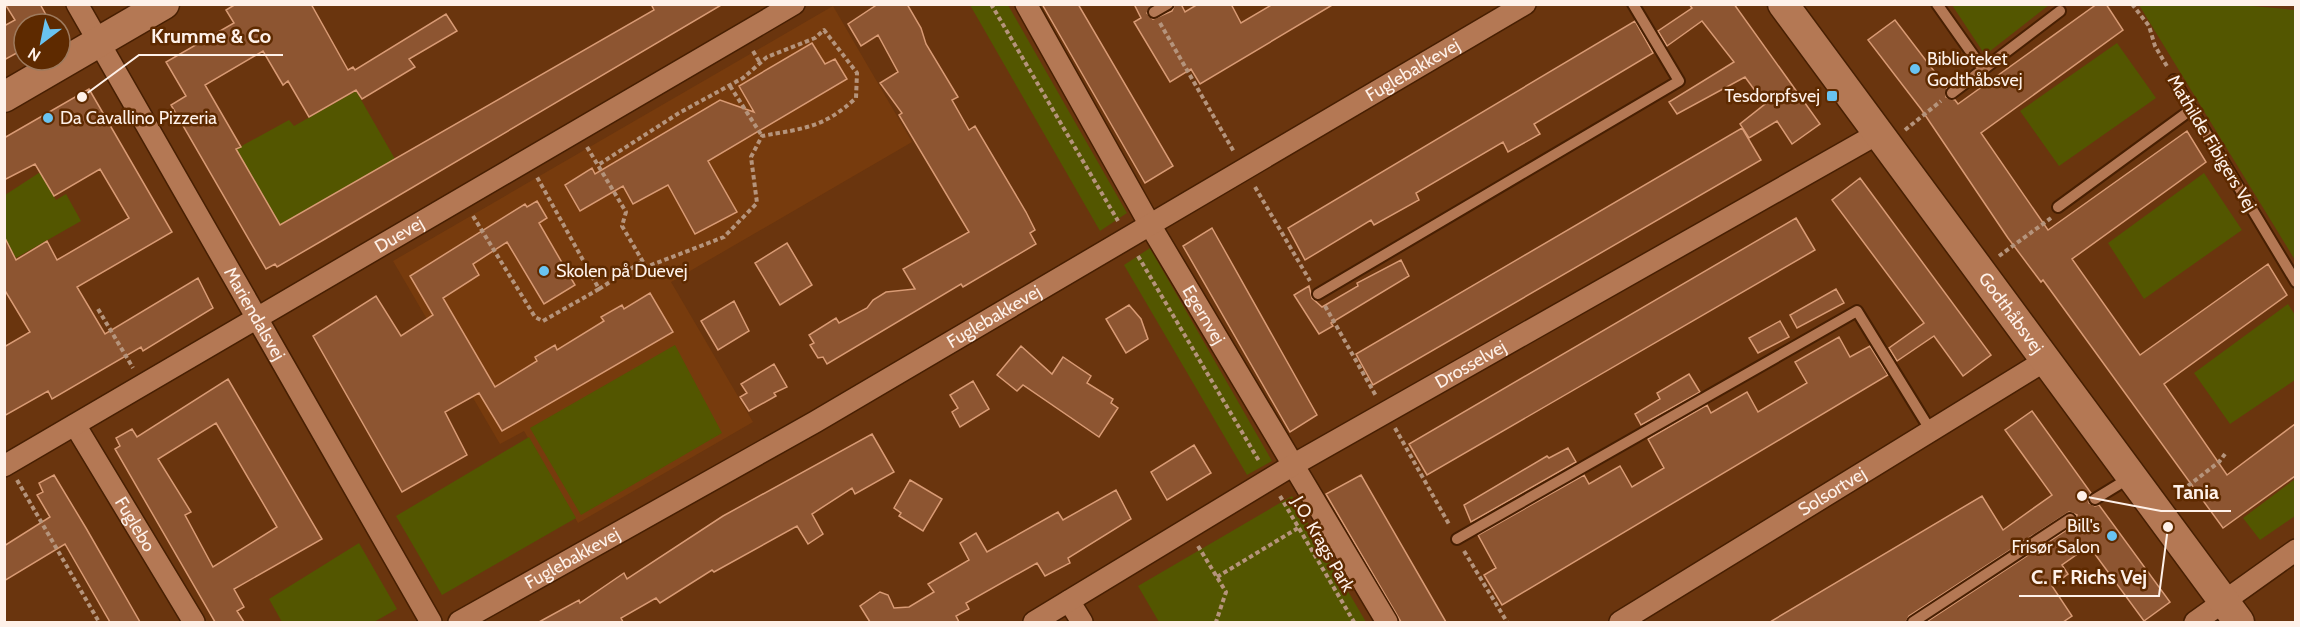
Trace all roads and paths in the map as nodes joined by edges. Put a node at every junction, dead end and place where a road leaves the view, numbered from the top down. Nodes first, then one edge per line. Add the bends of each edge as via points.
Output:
1 (77, 4) edge
2 (164, 4) edge
3 (794, 4) edge
4 (1026, 4) edge
5 (1168, 4) edge
6 (1525, 4) edge
7 (1633, 4) edge
8 (1783, 4) edge
9 (1937, 4) edge
10 (2132, 4) edge
11 (2060, 11) dead end
12 (1154, 12) joint
13 (99, 42) junction
14 (1983, 69) junction
15 (2174, 80) joint
16 (730, 86) junction
17 (1952, 93) joint
18 (4, 97) edge
19 (2192, 109) junction
20 (578, 131) junction
21 (762, 136) junction
22 (1881, 140) junction
23 (528, 160) junction
24 (598, 165) junction
25 (1244, 168) junction
26 (462, 199) junction
27 (2058, 207) dead end
28 (1150, 225) junction
29 (2035, 230) dead end
30 (643, 261) junction
31 (1978, 270) junction
32 (2295, 282) edge
33 (599, 288) junction
34 (1318, 294) junction
35 (98, 309) dead end
36 (259, 318) junction
37 (2046, 360) junction
38 (144, 385) junction
39 (1386, 412) junction
40 (75, 425) junction
41 (1931, 431) junction
42 (2224, 454) dead end
43 (6, 465) edge
44 (1293, 465) junction
45 (2131, 477) junction
46 (1270, 480) junction
47 (2095, 499) dead end
48 (2156, 510) junction
49 (2070, 519) dead end
50 (1298, 528) junction
51 (1188, 530) junction
52 (1457, 538) junction
53 (2295, 550) edge
54 (1217, 577) junction
55 (1070, 601) junction
56 (2231, 612) edge
57 (99, 622) edge
58 (194, 622) edge
59 (431, 622) edge
60 (459, 622) edge
61 (1034, 622) edge
62 (1082, 622) edge
63 (1216, 622) edge
64 (1354, 622) edge
65 (1387, 622) edge
66 (1507, 622) edge
67 (1620, 622) edge
68 (1913, 622) edge
69 (2195, 622) edge

1 - 13 street, Mariendalsvej
2 - 13 street
3 - 20 street, Duevej
4 - 28 street, Egernvej
5 - 12 lane
6 - 25 street, Fuglebakkevej
7 - 34 lane via 1679,81
8 - 22 street, Godthåbsvej
9 - 14 lane
10 - 15 path, Mathilde Fibigers Vej via 2149,26
11 - 14 lane
12 - 25 path
13 - 18 street
13 - 36 street, Mariendalsvej
14 - 17 lane
15 - 19 lane, Mathilde Fibigers Vej
16 - 21 path
16 - 21 path via 767,57 815,38 824,30 857,73 856,98 836,116 811,127
16 - 24 path via 679,113
17 - 22 path
19 - 27 lane
19 - 32 lane, Mathilde Fibigers Vej
20 - 23 street, Duevej
20 - 24 path
21 - 30 path via 751,157 757,203 724,237 646,267
22 - 31 street, Godthåbsvej
22 - 39 street, Drosselvej
23 - 26 street, Duevej
23 - 33 path
24 - 30 path via 626,212 622,226
25 - 28 street, Fuglebakkevej
25 - 34 path
26 - 33 path via 535,317 543,321
26 - 36 street, Duevej
28 - 44 street, Egernvej
28 - 60 street, Fuglebakkevej via 815,422
29 - 31 path
30 - 33 path
31 - 37 street, Godthåbsvej
34 - 39 path
35 - 38 path
36 - 38 street, Duevej
36 - 59 street, Mariendalsvej
37 - 41 street, Solsortvej
37 - 45 street, Godthåbsvej
38 - 40 street, Duevej
39 - 44 street, Drosselvej
39 - 52 path
40 - 43 street, Duevej
40 - 58 street, Fuglebo
41 - 52 lane via 1857,311
41 - 67 street, Solsortvej
42 - 48 path
43 - 57 path
44 - 46 street, Drosselvej
44 - 65 street, Egernvej
45 - 47 lane
45 - 48 street, Godthåbsvej
46 - 50 path, J.O. Krags Park
46 - 51 street, Drosselvej
48 - 56 street, Godthåbsvej
49 - 68 lane
50 - 54 path
50 - 64 path, J.O. Krags Park
51 - 54 path
51 - 55 street, Drosselvej
52 - 66 path
53 - 56 street
54 - 63 path via 1226,592
55 - 61 street, Drosselvej
55 - 62 street
56 - 69 street

